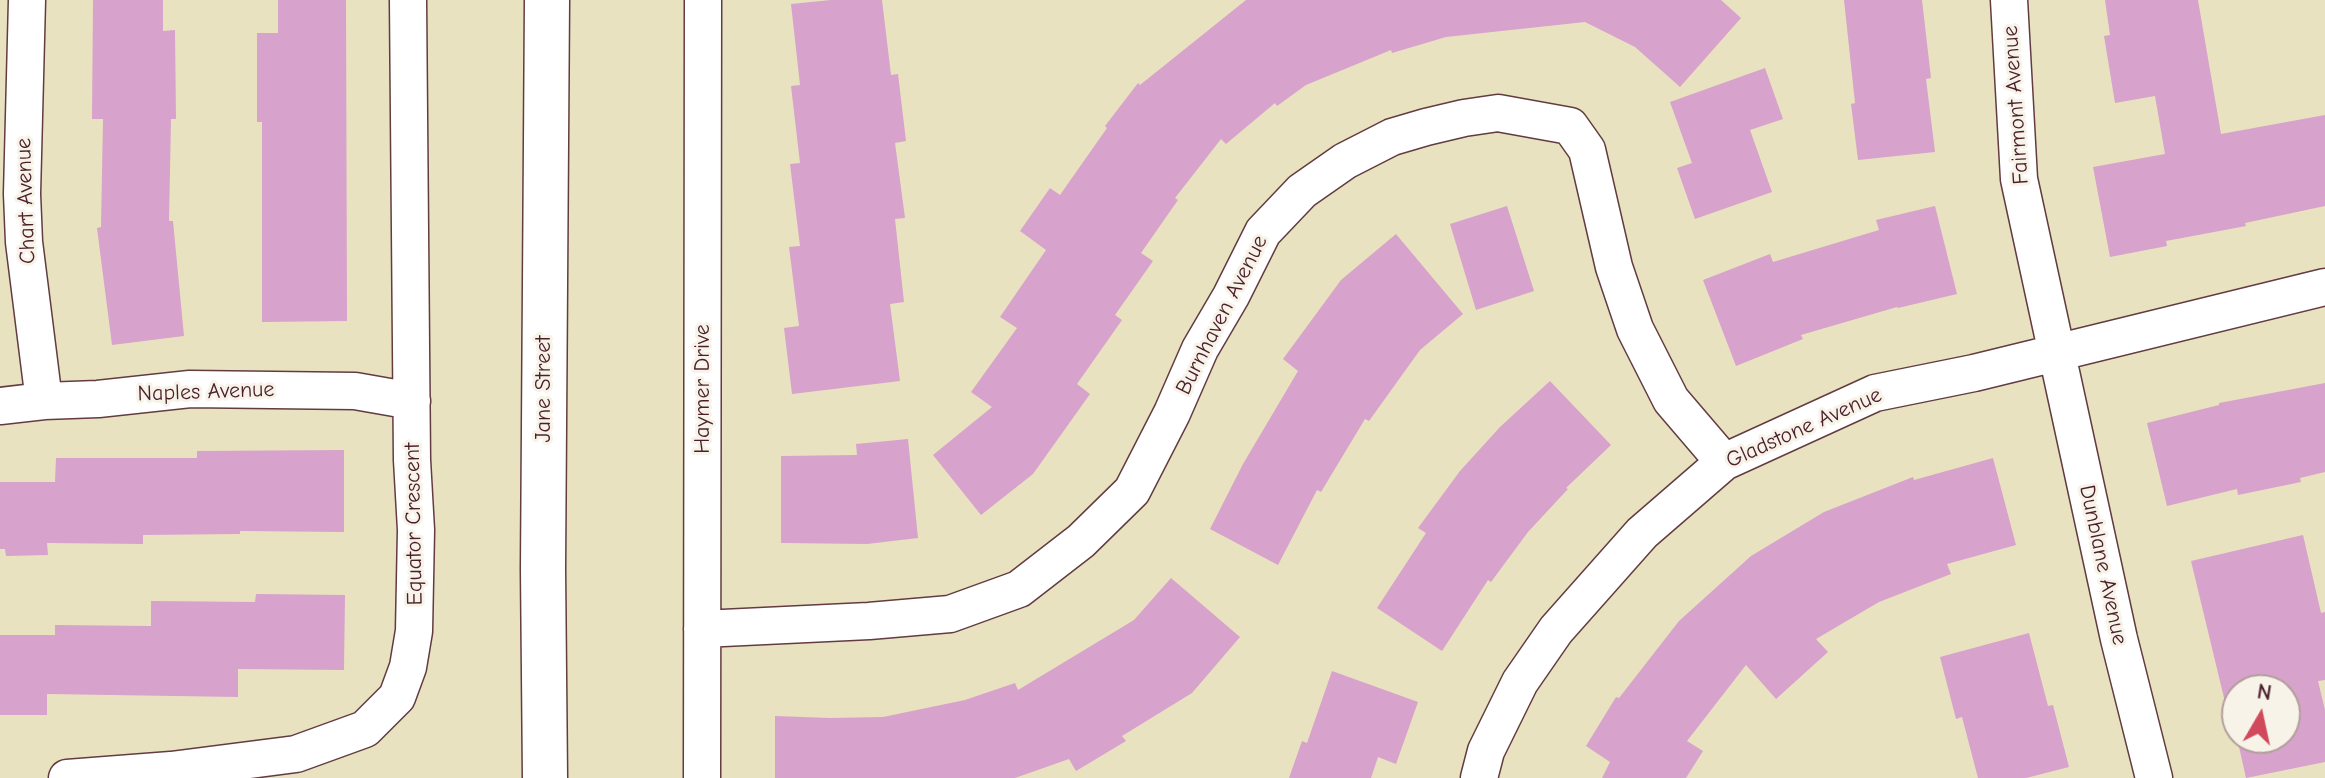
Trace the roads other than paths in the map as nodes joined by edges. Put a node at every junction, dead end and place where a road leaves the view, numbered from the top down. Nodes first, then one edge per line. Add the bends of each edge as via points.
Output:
1 (27, 0) edge
2 (408, 0) edge
3 (547, 0) edge
4 (703, 0) edge
5 (2009, 0) edge
6 (2325, 287) edge
7 (2058, 351) junction
8 (44, 401) junction
9 (412, 401) junction
10 (0, 406) edge
11 (1724, 462) junction
12 (702, 629) junction
13 (67, 778) edge
14 (545, 778) edge
15 (702, 778) edge
16 (1479, 778) edge
17 (2154, 778) edge

1 - 8 street, Chart Avenue via 22,206
2 - 9 street, Equator Crescent
3 - 14 main road, Jane Street
4 - 12 street, Haymer Drive
5 - 7 street, Fairmont Avenue via 2019,179
6 - 7 street, Gladstone Avenue
7 - 11 street, Gladstone Avenue via 1875,393
7 - 17 street, Dunblane Avenue
8 - 9 street, Naples Avenue via 190,389 355,391
8 - 10 street, Naples Avenue
9 - 13 street, Equator Crescent via 415,617 408,667 397,697 365,729 296,754
11 - 12 street, Burnhaven Avenue via 1671,400 1635,329 1614,267 1587,150 1570,126 1498,113 1464,118 1392,137 1345,161 1302,191 1263,232 1132,491 1081,541 1019,589 950,614
11 - 16 street, Gladstone Avenue via 1642,533 1556,630 1520,682 1486,751
12 - 15 street, Haymer Drive

